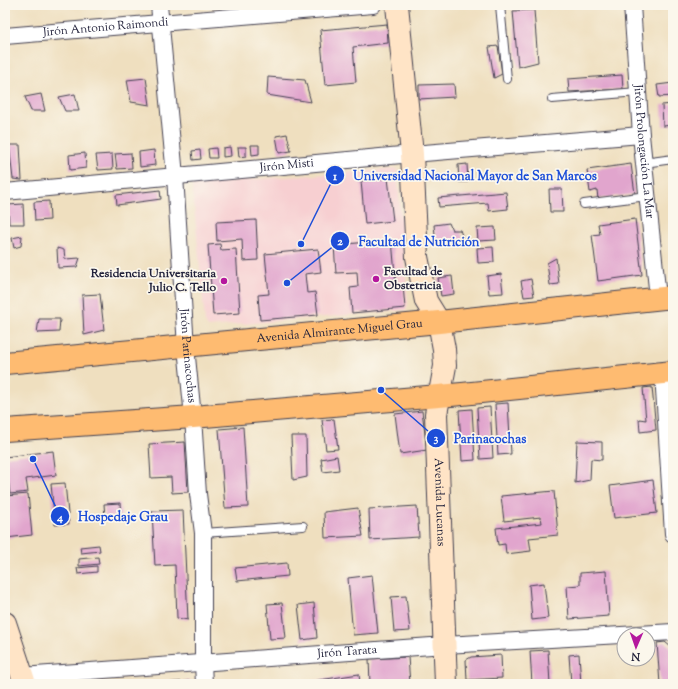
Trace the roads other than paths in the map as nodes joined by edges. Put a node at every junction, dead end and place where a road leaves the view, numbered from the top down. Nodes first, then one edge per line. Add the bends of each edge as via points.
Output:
1 (159, 5) edge
2 (373, 5) edge
3 (397, 5) edge
4 (500, 5) edge
5 (632, 5) edge
6 (161, 23) junction
7 (5, 36) edge
8 (507, 79) dead end
9 (638, 92) junction
10 (552, 99) dead end
11 (641, 135) junction
12 (412, 154) junction
13 (673, 159) edge
14 (644, 163) junction
15 (175, 176) junction
16 (5, 192) edge
17 (647, 196) junction
18 (584, 204) dead end
19 (666, 297) edge
20 (439, 322) junction
21 (186, 347) junction
22 (5, 363) edge
23 (668, 373) edge
24 (439, 396) junction
25 (193, 417) junction
26 (5, 430) edge
27 (304, 526) dead end
28 (203, 533) junction
29 (673, 534) edge
30 (5, 623) edge
31 (673, 632) edge
32 (445, 645) junction
33 (203, 663) junction
34 (23, 680) edge
35 (204, 684) edge
36 (446, 684) edge

1 - 6 street, Jirón Parinacochas
2 - 6 street, Jirón Antonio Raimondi
3 - 12 street
4 - 8 lane
5 - 9 street, Jirón Prolongación La Mar
6 - 7 street, Jirón Antonio Raimondi
6 - 15 street, Jirón Parinacochas
9 - 10 lane
9 - 11 street, Jirón Prolongación La Mar
11 - 12 street, Jirón Misti
11 - 14 street, Jirón Prolongación La Mar
12 - 15 street, Jirón Misti
12 - 20 street via 417,257 426,301
13 - 14 lane
14 - 17 street, Jirón Prolongación La Mar
15 - 16 street, Jirón Misti
15 - 21 street, Jirón Parinacochas
17 - 18 lane
17 - 19 street, Jirón Prolongación La Mar
19 - 20 main road, Avenida Almirante Miguel Grau
20 - 21 main road, Avenida Almirante Miguel Grau
20 - 24 street, Avenida Lucanas via 445,366
21 - 22 main road, Avenida Almirante Miguel Grau
21 - 25 street, Jirón Parinacochas
23 - 24 main road
23 - 29 street
24 - 25 main road
24 - 32 street, Avenida Lucanas via 436,414
25 - 26 main road
25 - 28 street, Jirón Parinacochas
27 - 28 lane
28 - 33 street, Jirón Parinacochas
30 - 34 street
31 - 32 street, Jirón Tarata
32 - 33 street, Jirón Tarata
32 - 36 street, Avenida Lucanas
33 - 34 street, Jirón Tarata
33 - 35 street, Jirón Parinacochas

